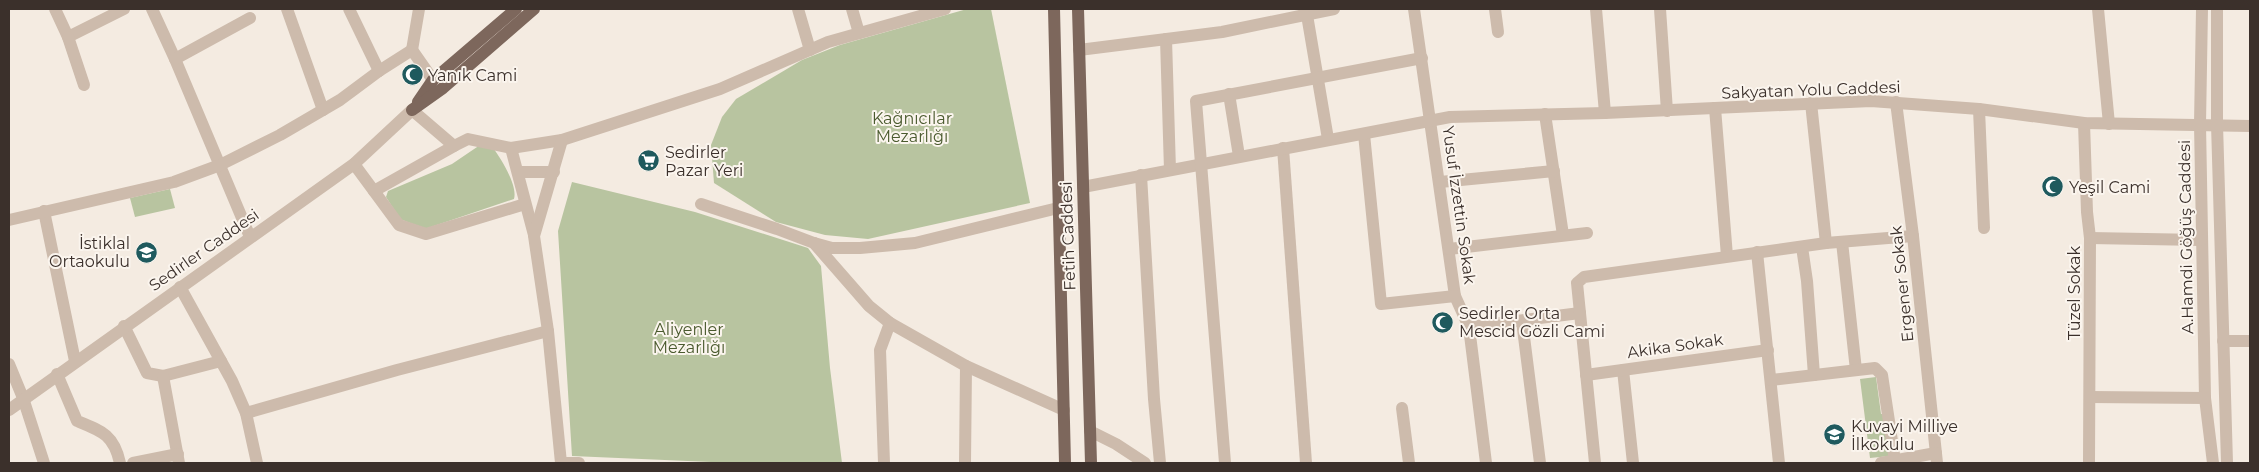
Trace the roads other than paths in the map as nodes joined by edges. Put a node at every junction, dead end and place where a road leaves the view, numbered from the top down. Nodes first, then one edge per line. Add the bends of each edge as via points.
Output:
1 (55, 9) edge
2 (124, 9) edge
3 (152, 9) edge
4 (287, 9) edge
5 (349, 9) edge
6 (419, 9) edge
7 (516, 9) edge
8 (534, 9) edge
9 (798, 9) edge
10 (852, 9) edge
11 (945, 9) edge
12 (1054, 9) edge
13 (1078, 9) edge
14 (1334, 9) edge
15 (1414, 9) edge
16 (1495, 9) edge
17 (1596, 9) edge
18 (1660, 9) edge
19 (2098, 9) edge
20 (2202, 9) edge
21 (2217, 9) edge
22 (1307, 15) junction
23 (250, 18) dead end
24 (1498, 32) dead end
25 (859, 33) junction
26 (68, 37) junction
27 (1166, 39) junction
28 (412, 50) junction
29 (810, 50) junction
30 (1079, 50) junction
31 (1422, 58) junction
32 (176, 59) junction
33 (379, 72) junction
34 (1318, 78) junction
35 (433, 80) junction
36 (84, 85) dead end
37 (1229, 94) junction
38 (1896, 102) junction
39 (1812, 103) junction
40 (1715, 108) junction
41 (1979, 109) junction
42 (323, 110) junction
43 (412, 110) junction
44 (1667, 111) junction
45 (1605, 113) junction
46 (1545, 114) junction
47 (1431, 120) junction
48 (2084, 123) junction
49 (2109, 124) junction
50 (2200, 124) junction
51 (2217, 124) junction
52 (2250, 126) edge
53 (1364, 134) junction
54 (1328, 139) junction
55 (562, 140) junction
56 (454, 146) junction
57 (511, 148) junction
58 (1283, 148) junction
59 (1239, 156) junction
60 (354, 164) junction
61 (1200, 164) junction
62 (220, 165) junction
63 (1170, 170) junction
64 (1554, 171) junction
65 (518, 172) junction
66 (554, 172) junction
67 (1141, 176) junction
68 (1440, 182) junction
69 (1083, 187) junction
70 (374, 191) junction
71 (525, 204) junction
72 (701, 204) dead end
73 (1058, 208) junction
74 (44, 212) junction
75 (9, 220) edge
76 (1984, 228) dead end
77 (1587, 233) dead end
78 (1563, 235) junction
79 (534, 236) junction
80 (1913, 236) junction
81 (250, 238) junction
82 (2090, 238) junction
83 (2201, 240) junction
84 (1842, 242) junction
85 (814, 243) junction
86 (1826, 244) junction
87 (1802, 246) junction
88 (1449, 249) junction
89 (1757, 252) junction
90 (1727, 256) junction
91 (180, 287) junction
92 (1455, 296) junction
93 (1580, 313) junction
94 (1522, 321) junction
95 (890, 323) junction
96 (124, 326) junction
97 (1469, 328) junction
98 (548, 331) junction
99 (2223, 341) junction
100 (2250, 341) edge
101 (1768, 350) junction
102 (75, 361) junction
103 (221, 361) junction
104 (9, 364) edge
105 (966, 366) junction
106 (1623, 370) junction
107 (1856, 370) junction
108 (57, 374) junction
109 (1586, 375) junction
110 (1814, 375) junction
111 (164, 376) junction
112 (1771, 380) junction
113 (2090, 397) junction
114 (23, 398) junction
115 (2205, 398) junction
116 (1402, 408) dead end
117 (9, 410) edge
118 (1064, 410) junction
119 (246, 413) junction
120 (1090, 431) junction
121 (1936, 458) edge
122 (179, 459) edge
123 (1895, 460) junction
124 (44, 463) edge
125 (120, 463) edge
126 (133, 463) edge
127 (258, 463) edge
128 (561, 463) edge
129 (579, 463) edge
130 (884, 463) edge
131 (965, 463) edge
132 (1066, 463) edge
133 (1091, 463) edge
134 (1146, 463) edge
135 (1160, 463) edge
136 (1225, 463) edge
137 (1306, 463) edge
138 (1408, 463) edge
139 (1486, 463) edge
140 (1540, 463) edge
141 (1595, 463) edge
142 (1634, 463) edge
143 (1779, 463) edge
144 (1881, 463) edge
145 (2089, 463) edge
146 (2213, 463) edge
147 (2228, 463) edge

1 - 26 street
2 - 26 street
3 - 32 street
4 - 42 street
5 - 33 street
6 - 28 street
7 - 35 main road, Sedirler Caddesi
8 - 43 main road, Sedirler Caddesi
9 - 29 street
10 - 25 street
11 - 25 street
12 - 73 main road, Fetih Caddesi
13 - 30 main road, Fetih Caddesi
14 - 22 street
15 - 31 street, Yusuf İzzettin Sokak
16 - 24 street
17 - 45 street
18 - 44 street
19 - 49 street
20 - 50 street, A.Hamdi Göğüş Caddesi
21 - 51 street, A.Hamdi Göğüş Caddesi
22 - 27 street
22 - 34 street
23 - 32 street
25 - 29 street
26 - 36 street
27 - 30 street
27 - 63 street
28 - 33 street
28 - 35 street
29 - 55 street via 720,89
30 - 69 main road, Fetih Caddesi
31 - 34 street
31 - 47 street, Yusuf İzzettin Sokak
32 - 62 street
33 - 42 street
34 - 37 street
34 - 54 street
35 - 43 main road, Sedirler Caddesi
37 - 59 street
37 - 61 street via 1196,101
38 - 39 street, Sakyatan Yolu Caddesi
38 - 41 street, Sakyatan Yolu Caddesi
38 - 80 street, Ergener Sokak
39 - 40 street, Sakyatan Yolu Caddesi
39 - 86 street
40 - 44 street, Sakyatan Yolu Caddesi
40 - 90 street
41 - 48 street, Sakyatan Yolu Caddesi
41 - 76 street
42 - 62 street
43 - 56 street
43 - 60 street, Sedirler Caddesi
44 - 45 street, Sakyatan Yolu Caddesi
45 - 46 street, Sakyatan Yolu Caddesi
46 - 47 street, Sakyatan Yolu Caddesi
46 - 64 street
47 - 53 street, Sakyatan Yolu Caddesi
47 - 68 street, Yusuf İzzettin Sokak
48 - 49 street, Sakyatan Yolu Caddesi
48 - 82 street, Tüzel Sokak
49 - 50 street, Sakyatan Yolu Caddesi
50 - 51 street, Sakyatan Yolu Caddesi
50 - 83 street, A.Hamdi Göğüş Caddesi
51 - 52 street, Sakyatan Yolu Caddesi
51 - 99 street, A.Hamdi Göğüş Caddesi
53 - 54 street, Sakyatan Yolu Caddesi
53 - 92 street via 1381,304
54 - 58 street, Sakyatan Yolu Caddesi
55 - 57 street
55 - 66 street
56 - 57 street via 468,140
56 - 70 street
57 - 65 street
58 - 59 street, Sakyatan Yolu Caddesi
58 - 137 street
59 - 61 street, Sakyatan Yolu Caddesi
60 - 70 street
60 - 81 street, Sedirler Caddesi
61 - 63 street, Sakyatan Yolu Caddesi
61 - 136 street
62 - 74 street via 174,182
62 - 81 street
63 - 67 street, Sakyatan Yolu Caddesi
64 - 68 street
64 - 78 street
65 - 66 street
65 - 71 street
66 - 79 street
67 - 69 street, Sakyatan Yolu Caddesi
67 - 135 street
68 - 88 street, Yusuf İzzettin Sokak
69 - 120 main road, Fetih Caddesi
70 - 71 street via 399,225 426,234
71 - 79 street
72 - 85 street
73 - 85 street via 914,242 860,248 832,248
73 - 118 main road, Fetih Caddesi
74 - 75 street
74 - 102 street
77 - 78 street
78 - 88 street
79 - 98 street
80 - 84 street
80 - 121 street, Ergener Sokak
81 - 91 street, Sedirler Caddesi
82 - 83 street
82 - 113 street, Tüzel Sokak
83 - 115 street, A.Hamdi Göğüş Caddesi
84 - 86 street
84 - 107 street
85 - 95 street via 869,306
86 - 87 street
87 - 89 street
87 - 110 street via 1808,281
88 - 92 street, Yusuf İzzettin Sokak
89 - 90 street
89 - 101 street
90 - 93 street via 1584,277 1577,282
91 - 96 street, Sedirler Caddesi
91 - 103 street
92 - 97 street, Yusuf İzzettin Sokak
93 - 94 street
93 - 109 street
94 - 97 street
94 - 140 street
95 - 105 street
95 - 130 street via 880,350
96 - 102 street, Sedirler Caddesi
96 - 111 street via 147,372
97 - 139 street, Yusuf İzzettin Sokak
98 - 119 street
98 - 128 street
99 - 100 street
99 - 147 street, A.Hamdi Göğüş Caddesi
101 - 106 street, Akika Sokak
101 - 112 street
102 - 108 street, Sedirler Caddesi
103 - 111 street
103 - 119 street
104 - 114 street
105 - 118 street
105 - 131 street
106 - 109 street, Akika Sokak
106 - 142 street
107 - 110 street
107 - 123 street via 1875,368 1882,375
108 - 114 street, Sedirler Caddesi
108 - 125 street via 77,421 109,436 117,448
109 - 141 street
110 - 112 street
111 - 122 street
112 - 143 street
113 - 115 street
113 - 145 street, Tüzel Sokak
114 - 117 street, Sedirler Caddesi
114 - 124 street
115 - 146 street, A.Hamdi Göğüş Caddesi
116 - 138 street
118 - 132 main road, Fetih Caddesi
119 - 127 street
120 - 133 main road, Fetih Caddesi
120 - 134 street
121 - 123 street
122 - 126 street
123 - 144 street
128 - 129 street

